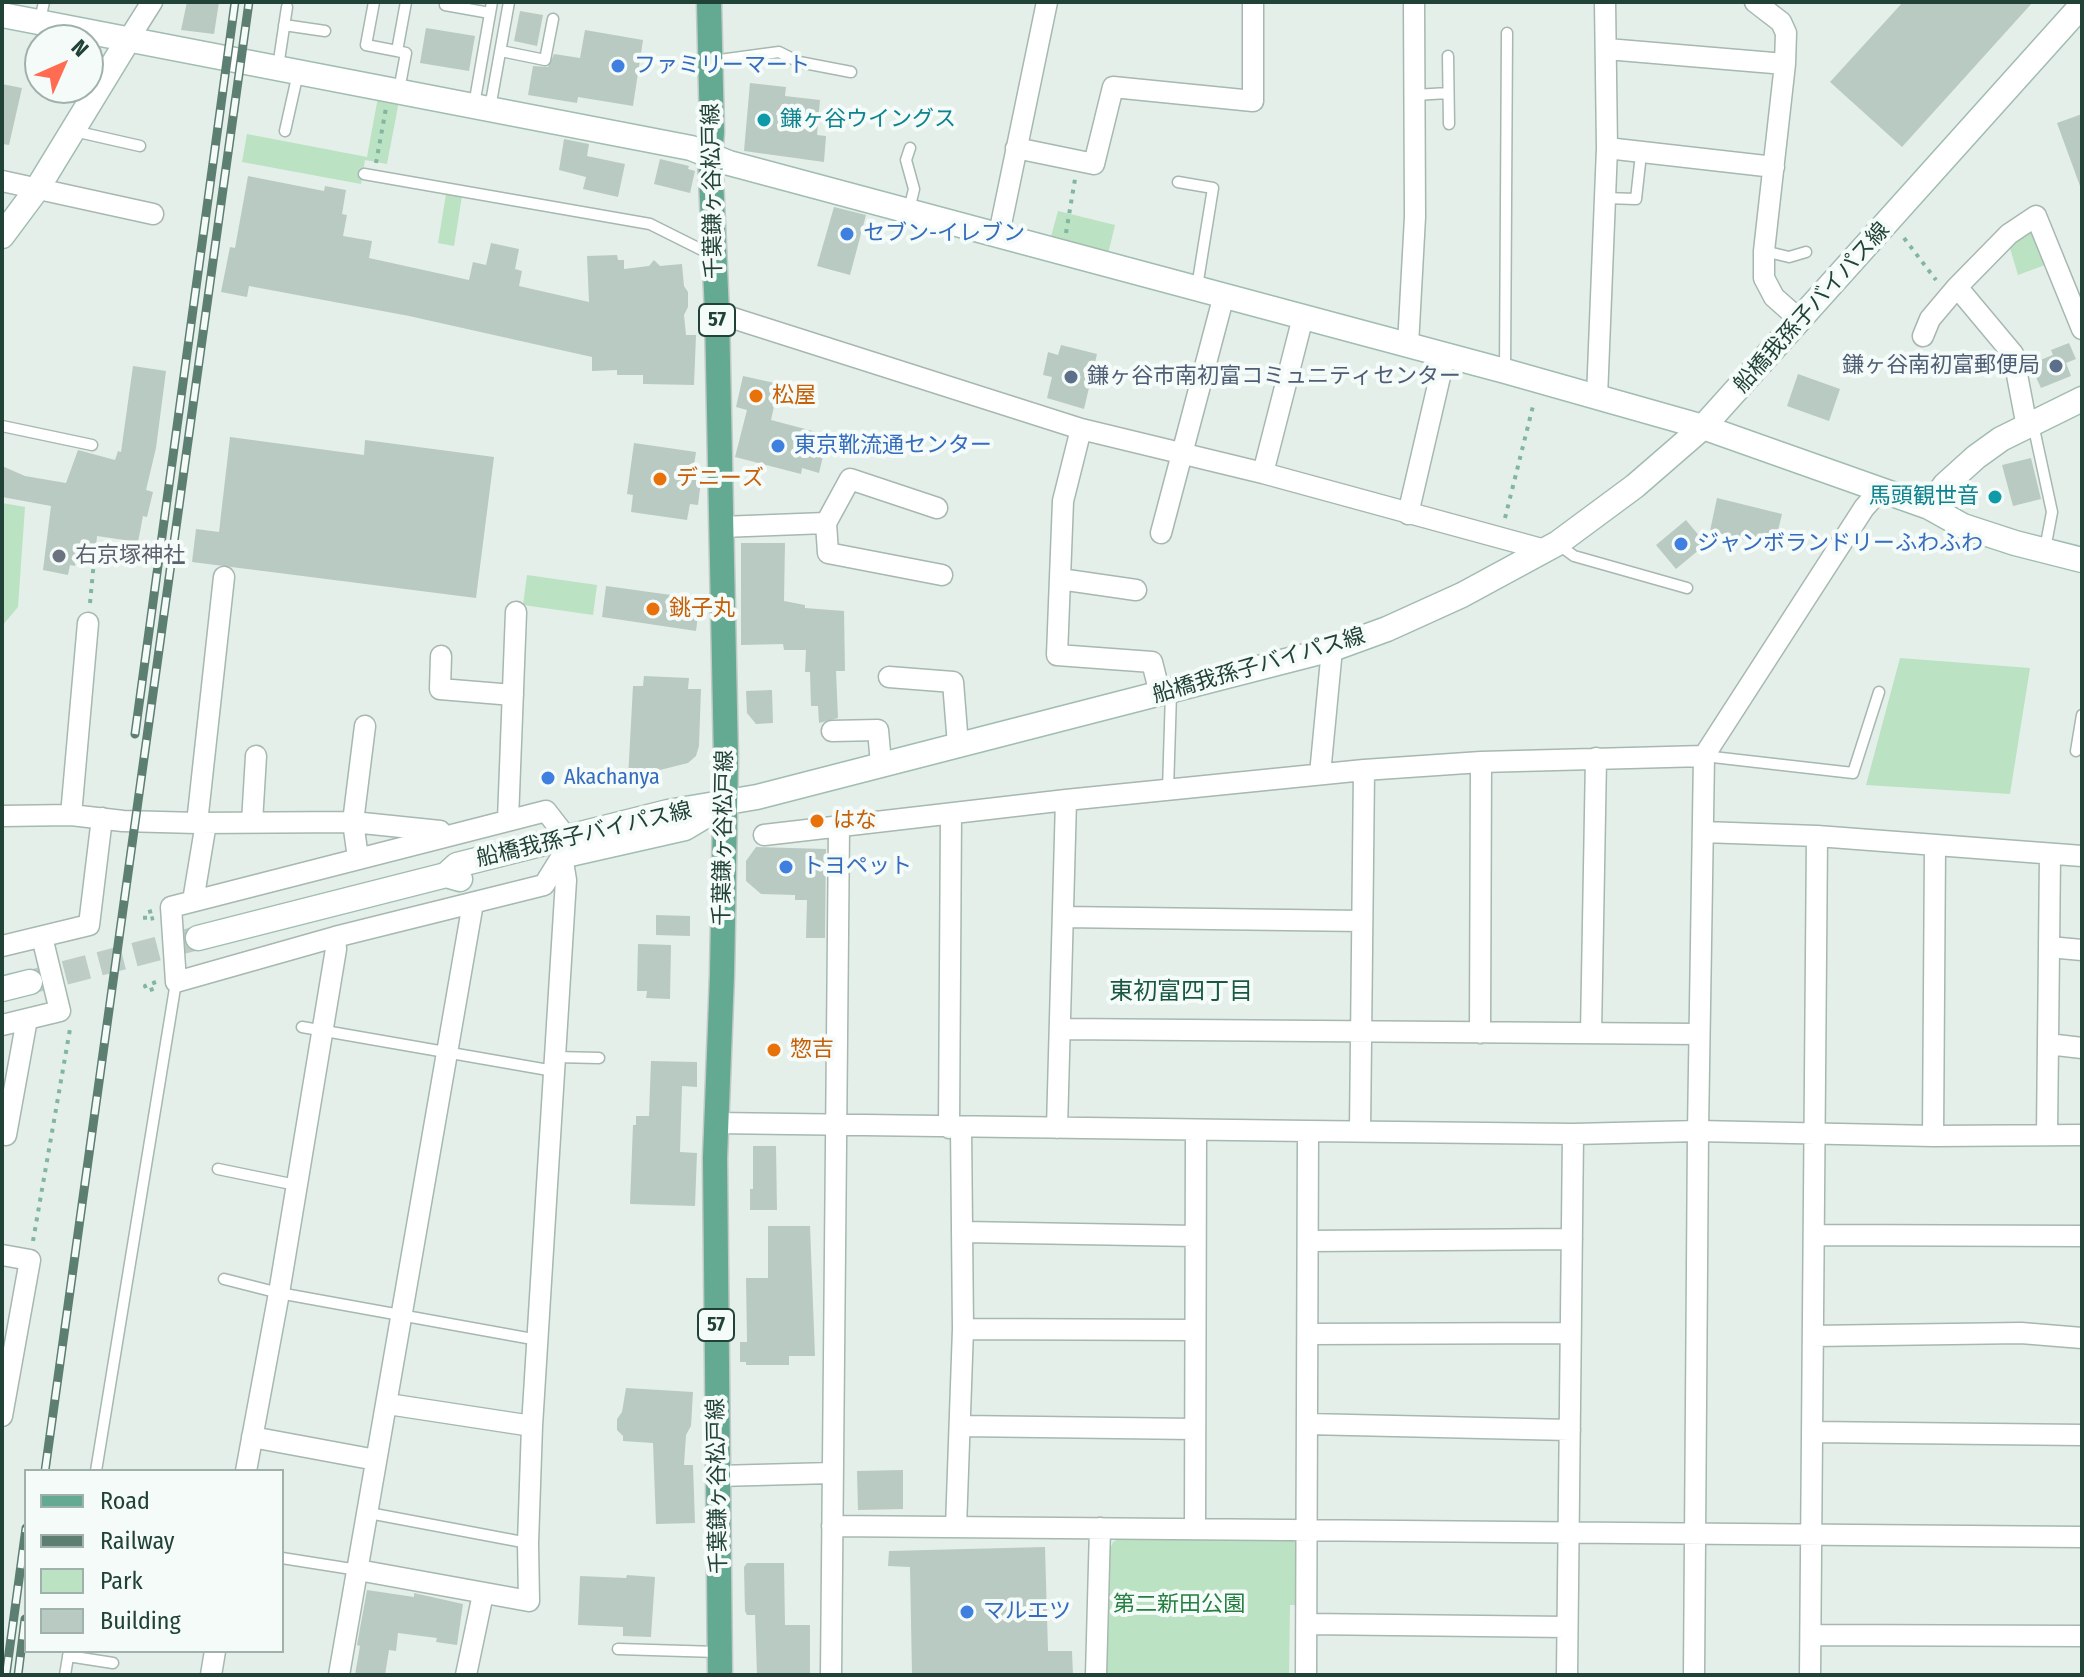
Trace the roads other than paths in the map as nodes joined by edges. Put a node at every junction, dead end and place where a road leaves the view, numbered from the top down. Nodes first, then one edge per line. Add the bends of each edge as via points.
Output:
1 (152, 2) edge
2 (374, 2) edge
3 (406, 2) edge
4 (509, 2) edge
5 (709, 2) edge
6 (1047, 2) edge
7 (1253, 2) edge
8 (1414, 2) edge
9 (1605, 2) edge
10 (1755, 2) edge
11 (445, 5) dead end
12 (2082, 5) edge
13 (287, 7) dead end
14 (491, 7) edge
15 (6, 11) edge
16 (42, 12) edge
17 (553, 19) dead end
18 (284, 25) junction
19 (325, 31) dead end
20 (1507, 33) dead end
21 (128, 40) junction
22 (1607, 49) junction
23 (397, 51) junction
24 (501, 51) junction
25 (1448, 56) dead end
26 (710, 62) junction
27 (1785, 64) junction
28 (288, 71) junction
29 (851, 72) dead end
30 (394, 91) junction
31 (1448, 93) junction
32 (1415, 95) junction
33 (482, 108) junction
34 (1449, 124) dead end
35 (74, 131) junction
36 (285, 131) dead end
37 (140, 146) dead end
38 (910, 148) dead end
39 (1016, 148) junction
40 (1607, 148) junction
41 (710, 156) junction
42 (1640, 163) dead end
43 (1774, 167) junction
44 (369, 176) road end
45 (2, 181) edge
46 (1178, 182) dead end
47 (37, 189) junction
48 (1605, 198) junction
49 (909, 210) junction
50 (153, 214) dead end
51 (999, 234) junction
52 (2, 236) edge
53 (1764, 251) junction
54 (1806, 252) dead end
55 (715, 257) junction
56 (1948, 286) junction
57 (1197, 287) junction
58 (1224, 295) junction
59 (717, 313) junction
60 (1303, 317) junction
61 (1801, 321) junction
62 (2082, 329) edge
63 (1923, 336) dead end
64 (1408, 345) junction
65 (1445, 355) junction
66 (1505, 371) junction
67 (1597, 397) junction
68 (2082, 399) edge
69 (2030, 425) junction
70 (2, 426) edge
71 (1703, 427) junction
72 (1081, 429) junction
73 (92, 445) dead end
74 (1184, 454) junction
75 (1263, 473) junction
76 (1880, 490) junction
77 (1929, 507) junction
78 (937, 508) dead end
79 (1408, 514) junction
80 (826, 523) junction
81 (721, 527) junction
82 (1161, 533) dead end
83 (1552, 547) junction
84 (2045, 551) junction
85 (2082, 560) edge
86 (942, 575) dead end
87 (224, 577) dead end
88 (1060, 579) junction
89 (1687, 588) dead end
90 (1136, 590) dead end
91 (516, 612) dead end
92 (88, 623) road end
93 (1332, 649) junction
94 (441, 656) dead end
95 (889, 677) dead end
96 (1166, 692) junction
97 (1879, 692) dead end
98 (513, 695) junction
99 (2082, 715) edge
100 (365, 726) dead end
101 (832, 731) dead end
102 (958, 745) junction
103 (2076, 751) dead end
104 (256, 756) dead end
105 (1704, 756) junction
106 (1596, 758) junction
107 (1481, 762) junction
108 (881, 764) junction
109 (1364, 770) junction
110 (1320, 774) junction
111 (1168, 790) junction
112 (1066, 800) junction
113 (726, 804) junction
114 (951, 814) junction
115 (71, 815) junction
116 (2, 816) edge
117 (102, 818) junction
118 (508, 820) junction
119 (252, 822) junction
120 (353, 822) junction
121 (201, 823) junction
122 (839, 827) junction
123 (456, 832) junction
124 (1703, 832) junction
125 (764, 835) dead end
126 (1817, 836) junction
127 (1935, 846) junction
128 (564, 847) junction
129 (2050, 855) junction
130 (2082, 856) edge
131 (358, 858) junction
132 (193, 901) junction
133 (473, 903) junction
134 (1063, 917) junction
135 (1362, 921) junction
136 (42, 937) junction
137 (335, 937) junction
138 (198, 938) tunnel mouth
139 (2, 946) edge
140 (2049, 947) junction
141 (2082, 950) edge
142 (30, 982) tunnel mouth
143 (166, 983) junction
144 (2, 989) edge
145 (27, 1019) junction
146 (2, 1025) edge
147 (312, 1028) junction
148 (1060, 1029) junction
149 (1361, 1032) junction
150 (1480, 1033) junction
151 (1591, 1033) junction
152 (1699, 1034) junction
153 (2048, 1044) junction
154 (2082, 1048) edge
155 (446, 1052) junction
156 (599, 1058) dead end
157 (554, 1064) junction
158 (716, 1123) junction
159 (835, 1126) junction
160 (955, 1128) junction
161 (1057, 1128) junction
162 (1196, 1130) junction
163 (1308, 1131) junction
164 (1360, 1131) junction
165 (1698, 1131) junction
166 (1573, 1134) junction
167 (1814, 1134) junction
168 (2047, 1134) junction
169 (6, 1135) dead end
170 (2082, 1135) edge
171 (1933, 1136) junction
172 (218, 1169) dead end
173 (296, 1185) junction
174 (963, 1232) junction
175 (1814, 1235) junction
176 (1195, 1236) junction
177 (2082, 1236) edge
178 (1572, 1239) junction
179 (1309, 1241) junction
180 (2, 1255) edge
181 (224, 1279) dead end
182 (279, 1293) junction
183 (400, 1315) junction
184 (963, 1329) junction
185 (1195, 1330) junction
186 (1570, 1333) junction
187 (1309, 1334) junction
188 (1813, 1336) junction
189 (2082, 1338) edge
190 (538, 1340) junction
191 (8, 1350) edge
192 (388, 1404) junction
193 (2, 1416) edge
194 (1307, 1424) junction
195 (532, 1426) junction
196 (961, 1426) junction
197 (1195, 1429) junction
198 (1570, 1430) junction
199 (1812, 1432) junction
200 (2082, 1435) edge
201 (252, 1437) junction
202 (376, 1460) junction
203 (96, 1469) edge
204 (246, 1469) edge
205 (832, 1473) junction
206 (718, 1476) junction
207 (369, 1513) junction
208 (832, 1526) junction
209 (956, 1527) junction
210 (1100, 1528) junction
211 (1195, 1529) junction
212 (1306, 1530) junction
213 (1568, 1533) junction
214 (1696, 1534) junction
215 (1811, 1535) junction
216 (2082, 1537) edge
217 (528, 1543) junction
218 (284, 1558) edge
219 (358, 1570) junction
220 (483, 1594) junction
221 (1307, 1624) junction
222 (1567, 1627) junction
223 (1811, 1635) junction
224 (2082, 1636) edge
225 (618, 1649) dead end
226 (215, 1653) edge
227 (69, 1654) edge
228 (113, 1663) dead end
229 (720, 1664) edge
230 (65, 1675) edge
231 (211, 1675) edge
232 (339, 1675) edge
233 (466, 1675) edge
234 (831, 1675) edge
235 (1096, 1675) edge
236 (1306, 1675) edge
237 (1567, 1675) edge
238 (1694, 1675) edge
239 (1810, 1675) edge

1 - 21 street
2 - 23 lane via 366,45
3 - 23 lane
4 - 24 lane
5 - 26 main road, 千葉鎌ヶ谷松戸線 / 57
6 - 39 street
7 - 39 street via 1253,101 1113,87 1094,164
8 - 32 street
9 - 22 street
10 - 27 street via 1781,22
11 - 14 lane
12 - 61 street, 船橋我孫子バイパス線
13 - 18 lane
14 - 33 lane
15 - 16 street
16 - 21 street
17 - 24 lane via 545,60
18 - 19 lane
18 - 28 lane
20 - 66 lane
21 - 28 street
21 - 35 street
22 - 27 street
22 - 40 street
23 - 30 lane via 406,53
24 - 33 lane
25 - 31 lane
26 - 29 lane via 779,52 799,62
26 - 41 main road, 千葉鎌ヶ谷松戸線 / 57
27 - 43 street
28 - 30 street
28 - 36 lane
30 - 33 street
31 - 32 lane
31 - 34 lane
32 - 64 street
33 - 41 street
35 - 37 lane
35 - 47 street
38 - 49 lane via 906,160 914,189
39 - 51 street
40 - 43 street
40 - 48 street
41 - 49 street
41 - 55 main road, 千葉鎌ヶ谷松戸線 / 57
42 - 48 lane via 1636,199
43 - 53 street
44 - 55 lane via 650,224
45 - 47 street
46 - 57 lane via 1213,188
47 - 50 street
47 - 52 street
48 - 67 street
49 - 51 street
51 - 57 street
53 - 54 lane via 1789,257
53 - 61 street via 1764,278 1774,297
55 - 59 main road, 千葉鎌ヶ谷松戸線 / 57
56 - 62 street via 2036,216
56 - 63 street
56 - 69 street via 2013,354
57 - 58 street
58 - 60 street
58 - 74 street
59 - 72 street
59 - 81 main road, 千葉鎌ヶ谷松戸線 / 57
60 - 64 street
60 - 75 street
61 - 71 street, 船橋我孫子バイパス線
64 - 65 street
65 - 66 street
65 - 79 street
66 - 67 street
67 - 71 street
68 - 69 street
69 - 77 street via 1976,457
69 - 84 lane via 2052,512
70 - 73 lane
71 - 76 street
71 - 83 street, 船橋我孫子バイパス線
72 - 74 street
72 - 88 street via 1063,501
74 - 75 street
74 - 82 street
75 - 79 street
76 - 77 street
76 - 105 street
77 - 84 street via 1963,526
78 - 80 street via 850,479
79 - 83 street
80 - 81 street
80 - 86 street via 828,553
81 - 113 main road, 千葉鎌ヶ谷松戸線 / 57
83 - 89 lane
83 - 93 street, 船橋我孫子バイパス線 via 1462,595
84 - 85 street
87 - 121 street
88 - 90 street
88 - 96 street via 1057,655 1152,662
91 - 98 street
92 - 115 street
93 - 96 street, 船橋我孫子バイパス線
93 - 110 street
94 - 98 street via 440,689
95 - 102 street via 953,682
96 - 102 street, 船橋我孫子バイパス線
96 - 111 lane
97 - 105 lane via 1853,773
98 - 118 street
99 - 103 lane
100 - 120 street
101 - 108 street via 878,730
102 - 108 street, 船橋我孫子バイパス線
104 - 119 street
105 - 106 street
105 - 124 street
106 - 107 street
106 - 151 street
107 - 109 street
107 - 150 street
108 - 113 street, 船橋我孫子バイパス線
109 - 110 street
109 - 135 street
110 - 111 street
111 - 112 street
112 - 114 street
112 - 134 street
113 - 128 street, 船橋我孫子バイパス線 via 684,809
113 - 158 main road, 千葉鎌ヶ谷松戸線 / 57
114 - 122 street
114 - 160 street
115 - 116 street
115 - 117 street
117 - 121 street
117 - 136 street via 89,925
118 - 123 street
118 - 128 street via 546,811
119 - 120 street
119 - 121 street
120 - 123 street
120 - 131 street
121 - 132 street
122 - 125 street
122 - 159 street
123 - 131 street
124 - 126 street
124 - 152 street
126 - 127 street
126 - 167 street
127 - 129 street
127 - 171 street
128 - 133 street via 544,885
128 - 138 street, 船橋我孫子バイパス線 via 457,865 446,875
128 - 157 street
129 - 130 street
129 - 140 street
131 - 132 street
132 - 143 street via 171,907
133 - 137 street
133 - 155 street
134 - 135 street
134 - 148 street
135 - 149 street
136 - 139 street
136 - 145 street via 60,1011
137 - 143 street
137 - 147 street
140 - 141 street
140 - 153 street
142 - 144 street
143 - 203 lane
145 - 146 street
145 - 169 street
147 - 155 lane
147 - 173 street
148 - 149 street
148 - 161 street
149 - 150 street
149 - 164 street
150 - 151 street
151 - 152 street
152 - 165 street
153 - 154 street
153 - 168 street
155 - 157 lane
155 - 183 street
156 - 157 lane
157 - 190 street
158 - 159 street
158 - 206 main road, 千葉鎌ヶ谷松戸線 / 57
159 - 160 street
159 - 205 street
160 - 161 street
160 - 174 street
161 - 162 street
162 - 163 street
162 - 176 street
163 - 164 street
163 - 179 street
164 - 166 street
165 - 166 street
165 - 167 street
165 - 214 street
166 - 178 street
167 - 171 street
167 - 175 street
168 - 170 street
168 - 171 street
172 - 173 lane
173 - 182 street
174 - 176 street
174 - 184 street
175 - 177 street
175 - 188 street
176 - 185 street
178 - 179 street
178 - 186 street
179 - 187 street
180 - 191 street via 30,1260
181 - 182 lane
182 - 183 lane
182 - 201 street
183 - 190 lane
183 - 192 street
184 - 185 street
184 - 196 street
185 - 197 street
186 - 187 street
186 - 198 street
187 - 194 street
188 - 189 street via 2021,1333
188 - 199 street
190 - 195 street
191 - 193 street
192 - 195 street
192 - 202 street
194 - 198 street
194 - 212 street
195 - 217 street
196 - 197 street
196 - 209 street
197 - 211 street
198 - 213 street
199 - 200 street
199 - 215 street
201 - 202 street
201 - 204 street
202 - 207 street
205 - 206 street
205 - 208 street
206 - 229 main road, 千葉鎌ヶ谷松戸線 / 57
207 - 217 lane
207 - 219 street
208 - 209 street
208 - 234 street
209 - 210 street
210 - 211 street
210 - 235 street
211 - 212 street
212 - 213 street
212 - 221 street
213 - 214 street
213 - 222 street
214 - 215 street
214 - 238 street
215 - 216 street
215 - 223 street
217 - 220 street via 529,1601
218 - 219 lane
219 - 220 street
219 - 232 street
220 - 233 street
221 - 222 street
221 - 236 street
222 - 237 street
223 - 224 street
223 - 239 street
225 - 229 lane
226 - 231 street
227 - 228 lane
227 - 230 lane

